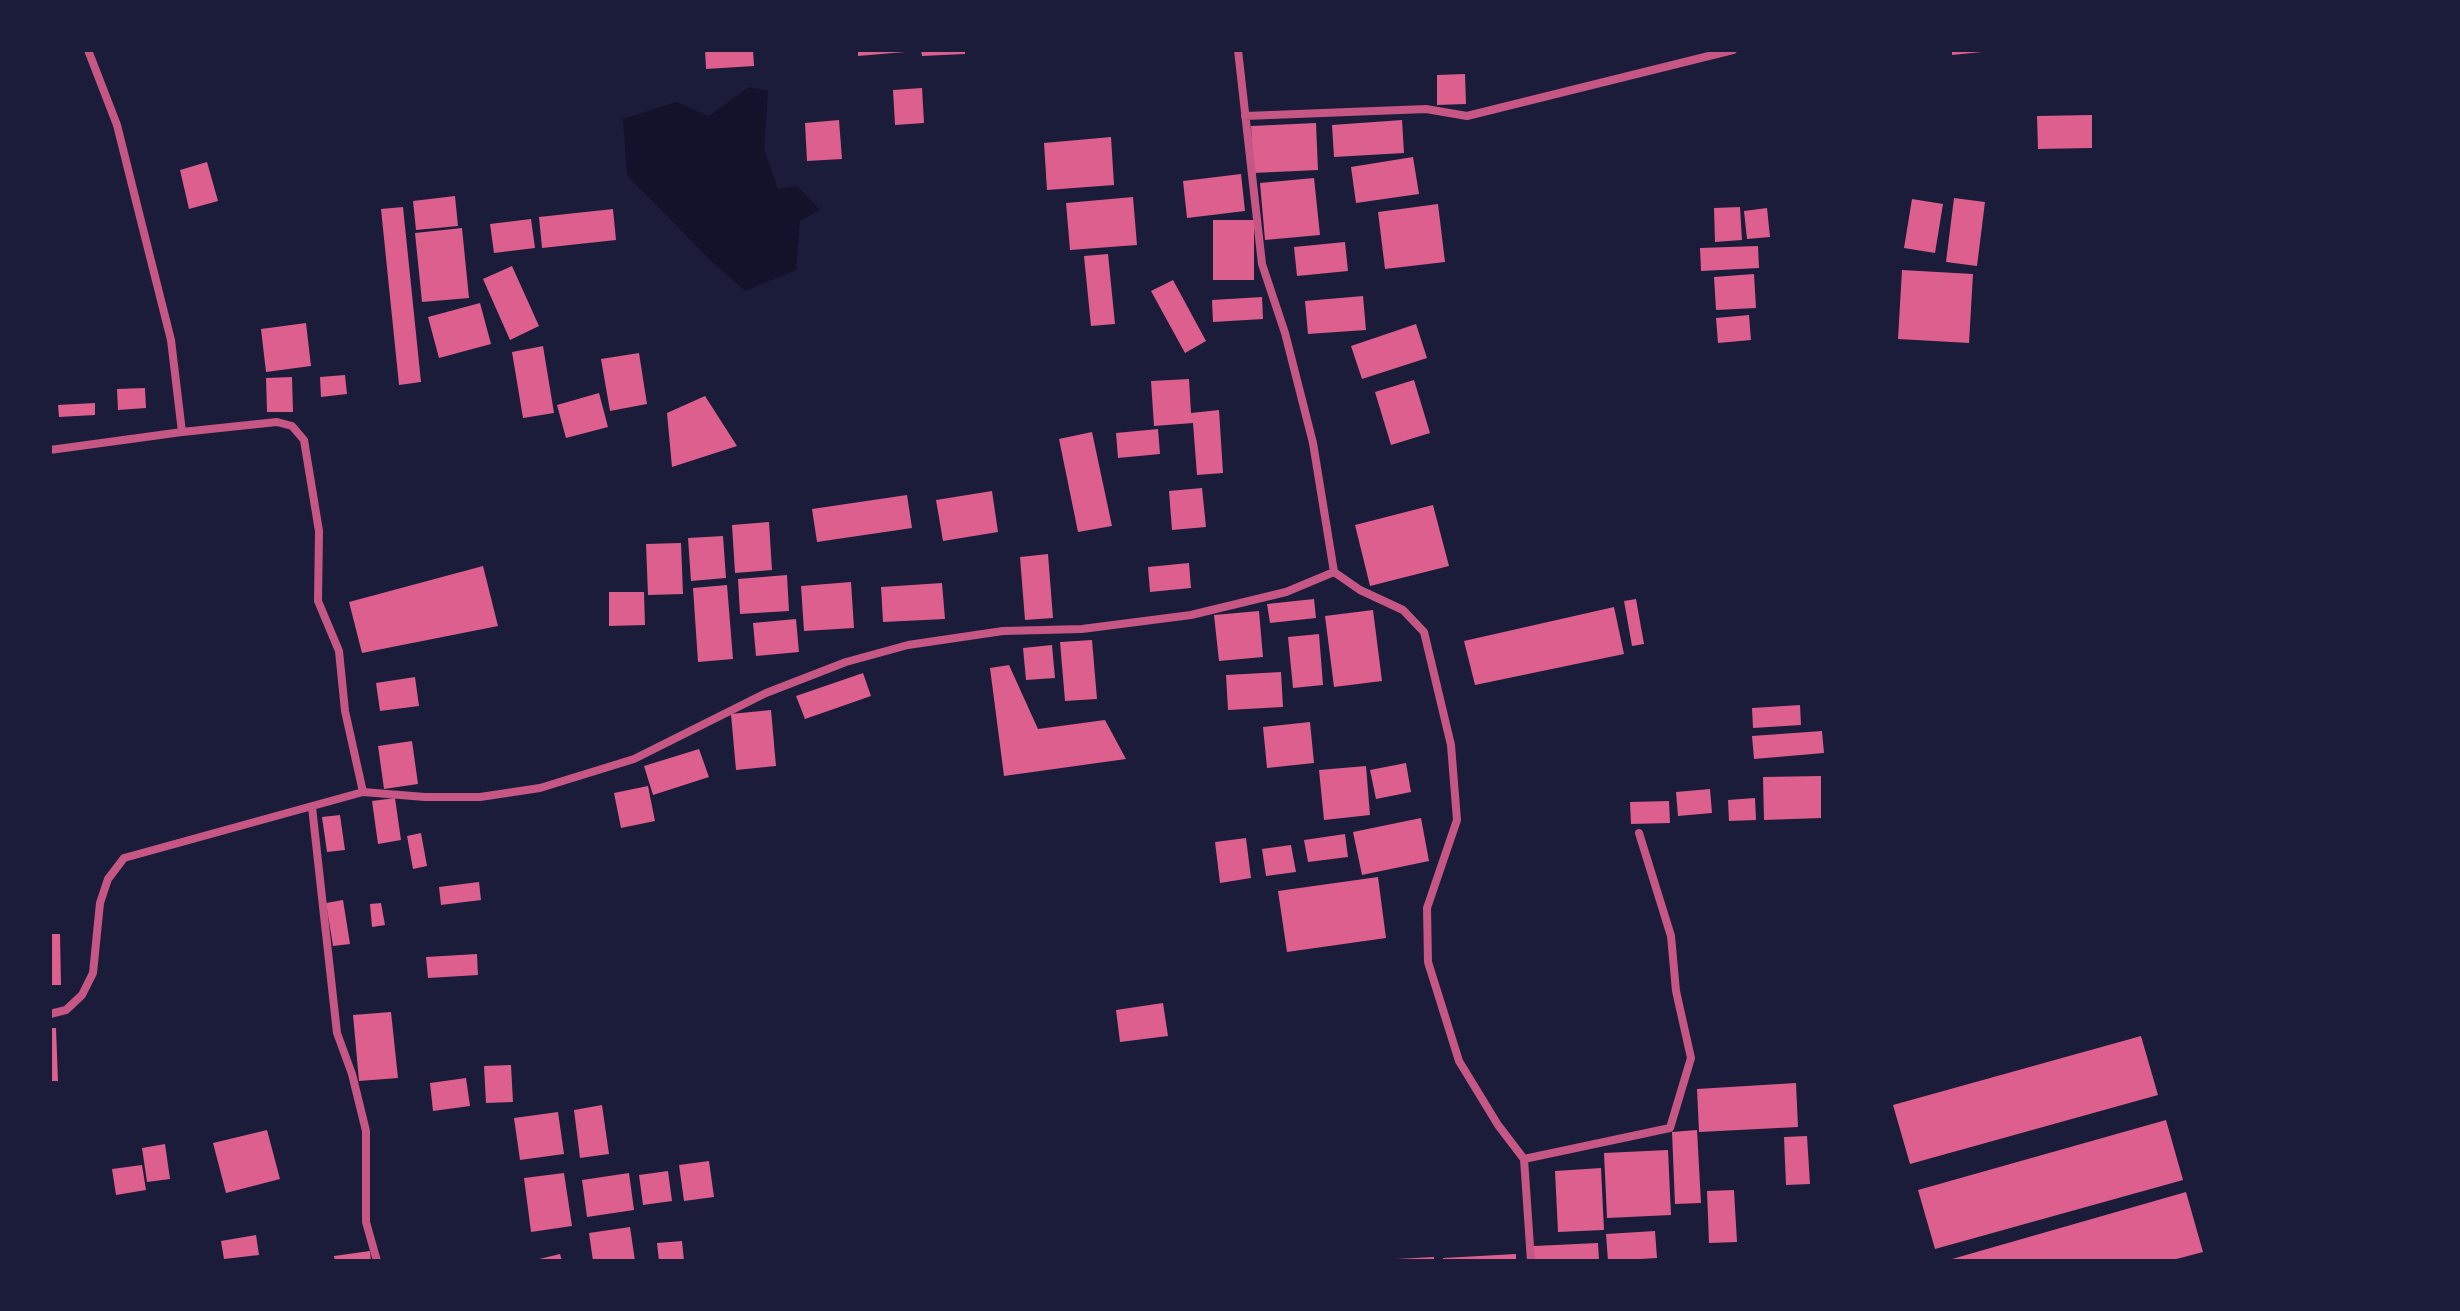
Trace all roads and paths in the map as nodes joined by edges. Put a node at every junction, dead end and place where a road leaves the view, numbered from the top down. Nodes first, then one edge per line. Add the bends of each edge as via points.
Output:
1 (88, 50) edge
2 (1238, 50) edge
3 (1733, 50) edge
4 (1245, 116) junction
5 (182, 432) junction
6 (50, 450) edge
7 (1334, 572) junction
8 (363, 792) junction
9 (312, 807) junction
10 (1639, 833) dead end
11 (50, 1014) edge
12 (1524, 1159) junction
13 (377, 1261) edge
14 (1531, 1261) edge

1 - 5 street via 117,125 171,340
2 - 4 street
3 - 4 street via 1467,116 1426,109
4 - 7 street via 1262,264 1313,443
5 - 6 street
5 - 8 street via 277,422 292,426 304,440 319,531 318,601 339,651 345,711
7 - 8 street via 1286,592 1191,615 908,645 766,693 634,759 540,788 480,797
7 - 12 street via 1403,610 1424,632 1451,745 1457,820 1427,908 1428,962 1459,1061
8 - 9 street
9 - 11 street via 124,858 108,879 100,903 88,984 66,1010
9 - 13 street via 337,1033 366,1131 366,1222
10 - 12 street via 1671,936 1691,1058 1670,1128
12 - 14 street

